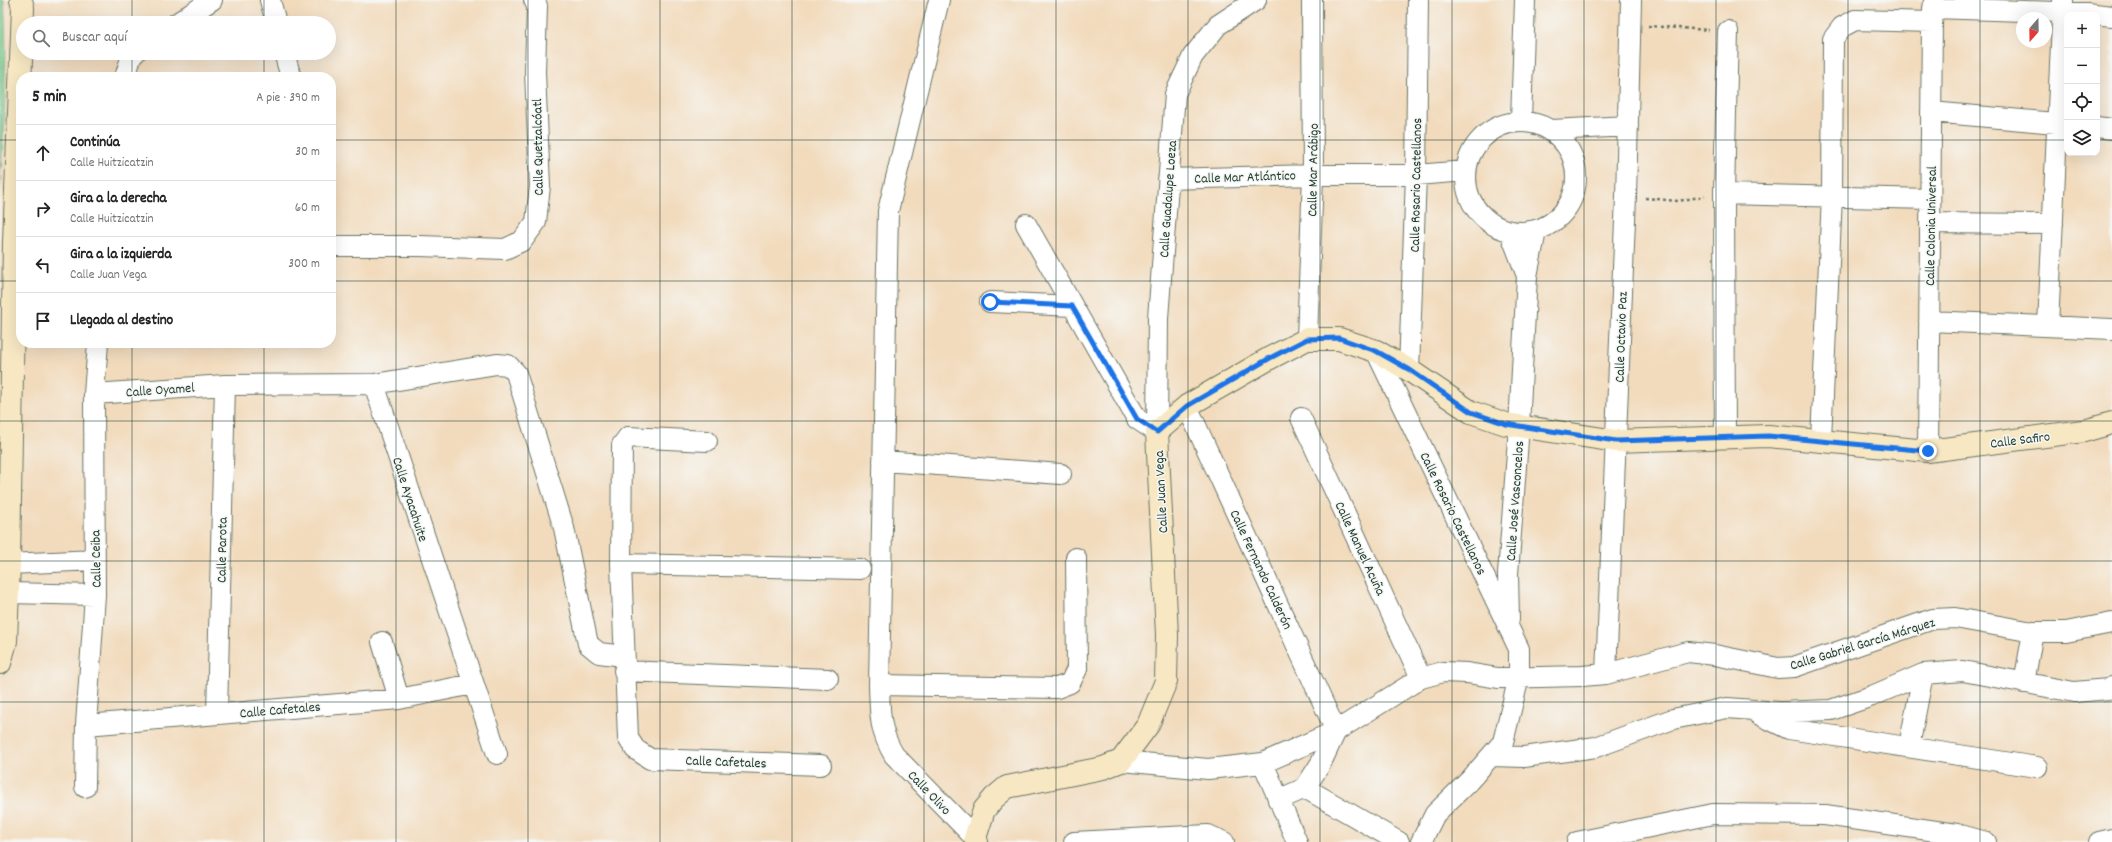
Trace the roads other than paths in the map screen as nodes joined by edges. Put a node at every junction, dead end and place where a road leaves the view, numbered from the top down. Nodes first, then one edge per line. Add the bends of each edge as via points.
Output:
1 (21, 0) edge
2 (212, 0) edge
3 (270, 0) edge
4 (534, 0) edge
5 (939, 0) edge
6 (1256, 0) edge
7 (1312, 0) edge
8 (1418, 0) edge
9 (1525, 0) edge
10 (1631, 0) edge
11 (2063, 6) edge
12 (1933, 10) edge
13 (23, 16) edge
14 (188, 16) edge
15 (274, 16) edge
16 (2112, 16) edge
17 (1728, 31) road end
18 (22, 60) edge
19 (130, 60) edge
20 (286, 60) edge
21 (21, 72) edge
22 (126, 72) edge
23 (290, 72) edge
24 (1931, 112) junction
25 (1522, 121) junction
26 (2062, 124) edge
27 (1628, 126) junction
28 (2100, 127) edge
29 (2112, 129) edge
30 (1552, 130) junction
31 (1466, 171) junction
32 (1313, 174) junction
33 (1416, 175) junction
34 (1168, 178) junction
35 (1724, 194) junction
36 (1832, 196) junction
37 (1930, 199) junction
38 (1930, 223) junction
39 (1026, 224) dead end
40 (2053, 224) junction
41 (1536, 231) junction
42 (1510, 232) junction
43 (336, 246) edge
44 (1527, 276) junction
45 (16, 283) edge
46 (990, 302) dead end
47 (1072, 306) junction
48 (1929, 321) junction
49 (2048, 326) junction
50 (2112, 329) edge
51 (1307, 339) junction
52 (98, 348) edge
53 (1376, 351) junction
54 (1410, 370) junction
55 (374, 384) junction
56 (225, 385) junction
57 (94, 394) junction
58 (1187, 406) junction
59 (1301, 418) dead end
60 (2112, 423) edge
61 (1520, 426) junction
62 (1157, 432) junction
63 (1725, 437) junction
64 (1821, 440) junction
65 (707, 441) dead end
66 (1616, 441) junction
67 (1928, 451) junction
68 (883, 461) junction
69 (1061, 474) dead end
70 (1076, 558) dead end
71 (95, 560) junction
72 (9, 564) junction
73 (621, 564) junction
74 (860, 569) dead end
75 (8, 593) junction
76 (96, 595) junction
77 (2112, 623) edge
78 (1510, 629) junction
79 (2033, 632) junction
80 (382, 642) dead end
81 (624, 663) junction
82 (0, 664) edge
83 (1606, 674) junction
84 (1923, 674) junction
85 (1519, 677) junction
86 (1421, 678) junction
87 (828, 679) dead end
88 (2024, 683) junction
89 (473, 684) junction
90 (879, 685) junction
91 (2112, 687) edge
92 (399, 699) junction
93 (1751, 710) junction
94 (217, 714) junction
95 (86, 725) junction
96 (1336, 731) junction
97 (1909, 747) junction
98 (497, 754) dead end
99 (1492, 756) junction
100 (1120, 761) junction
101 (1263, 763) junction
102 (821, 765) dead end
103 (2037, 767) dead end
104 (85, 787) dead end
105 (1304, 788) junction
106 (1278, 800) junction
107 (2112, 839) edge
108 (976, 840) edge
109 (1074, 842) edge
110 (1224, 842) edge
111 (1297, 842) edge
112 (1399, 842) edge
113 (1422, 842) edge
114 (1577, 842) edge
115 (1986, 842) edge
116 (2099, 842) edge

1 - 13 street
2 - 14 street
3 - 15 street
4 - 43 street, Calle Quetzalcóatl via 537,6 535,72 540,186 536,222 522,241 505,249
5 - 68 street, Calle Olivo via 888,211
6 - 34 street, Calle Guadalupe Loeza via 1218,25 1193,56 1174,94
7 - 32 street, Calle Mar Arábigo
8 - 33 street, Calle Rosario Castellanos
9 - 25 street
10 - 27 street, Calle Octavio Paz
11 - 12 street
11 - 16 street
11 - 26 street
12 - 24 street, Calle Colonia Universal
12 - 36 street via 1855,20 1842,27 1833,40
17 - 35 street
18 - 21 street
19 - 22 street
20 - 23 street
24 - 26 street
24 - 37 street, Calle Colonia Universal
25 - 30 street
25 - 31 street via 1495,127 1475,146
26 - 40 street
27 - 30 street
27 - 66 street, Calle Octavio Paz
28 - 29 street
30 - 41 street via 1573,154 1577,186 1563,214
31 - 33 street, Calle Mar Atlántico
31 - 42 street via 1470,198 1486,220
32 - 33 street, Calle Mar Atlántico
32 - 34 street, Calle Mar Atlántico
32 - 51 street, Calle Mar Arábigo
33 - 54 street, Calle Rosario Castellanos
34 - 62 street, Calle Guadalupe Loeza via 1158,318
35 - 36 street
35 - 63 street
36 - 37 street
36 - 64 street
37 - 38 street, Calle Colonia Universal
38 - 40 street
38 - 48 street, Calle Colonia Universal
39 - 47 street
40 - 49 street
41 - 42 street
41 - 44 street, Calle José Vasconcelos
42 - 44 street, Calle José Vasconcelos
44 - 61 street, Calle José Vasconcelos
45 - 72 street
46 - 47 street
47 - 62 street via 1137,419
48 - 49 street
48 - 67 street, Calle Colonia Universal
49 - 50 street
51 - 53 street, Calle Juan Vega via 1339,338
51 - 58 street, Calle Juan Vega
52 - 57 street, Calle Ceiba
53 - 54 street, Calle Juan Vega
53 - 78 street, Calle Rosario Castellanos
54 - 61 street, Calle Juan Vega via 1471,412
55 - 56 street
55 - 81 street via 497,364 508,365 516,373 564,528 588,644 599,653
55 - 89 street, Calle Ayacahuite
56 - 57 street, Calle Oyamel
56 - 94 street, Calle Parota
57 - 71 street, Calle Ceiba
58 - 62 street, Calle Juan Vega
58 - 96 street, Calle Fernando Calderón
59 - 86 street, Calle Manuel Acuña
60 - 67 street, Calle Safiro via 2084,431
61 - 66 street, Calle Juan Vega
61 - 78 street, Calle José Vasconcelos via 1508,574
62 - 100 street, Calle Juan Vega via 1167,635 1166,681 1148,725
63 - 64 street, Calle Juan Vega via 1768,436
63 - 66 street, Calle Juan Vega
64 - 67 street, Calle Juan Vega
65 - 73 street via 628,437 624,441
66 - 83 street, Calle Octavio Paz
68 - 69 street
68 - 90 street, Calle Olivo
70 - 90 street via 1077,669 1070,682 1058,688
71 - 72 street
71 - 76 street, Calle Ceiba
72 - 75 street
73 - 74 street
73 - 81 street
75 - 76 street
75 - 82 street via 6,641
76 - 95 street, Calle Ceiba
77 - 79 street, Calle Gabriel García Márquez via 2066,632
78 - 85 street, Calle Rosario Castellanos via 1519,649
79 - 83 street, Calle Gabriel García Márquez via 1955,618 1933,619 1794,667 1778,668 1688,652
79 - 88 street
80 - 92 street
81 - 87 street
81 - 102 street, Calle Cafetales via 628,738 635,749 650,759
83 - 85 street, Calle Gabriel García Márquez
84 - 88 street via 1964,671
84 - 93 street via 1831,710
84 - 97 street
85 - 86 street, Calle Gabriel García Márquez via 1498,678 1443,672
85 - 99 street, Calle Rosario Castellanos via 1503,742
86 - 96 street, Calle Gabriel García Márquez
88 - 91 street via 2074,692
89 - 92 street, Calle Cafetales
89 - 98 street, Calle Ayacahuite
90 - 108 street, Calle Olivo via 880,724 885,741 894,755
92 - 94 street, Calle Cafetales
93 - 97 street via 1789,729
93 - 99 street via 1727,708 1673,719 1596,747 1524,757
94 - 95 street, Calle Cafetales
95 - 104 street, Calle Ceiba
96 - 101 street, Calle Gabriel García Márquez
96 - 105 street via 1321,763
97 - 103 street
99 - 113 street, Calle Rosario Castellanos via 1435,814
100 - 101 street, Calle Gabriel García Márquez via 1208,769
100 - 108 street, Calle Gabriel García Márquez via 1102,768 1007,787 984,810
101 - 106 street
105 - 106 street
105 - 112 street
106 - 111 street
107 - 116 street
109 - 110 street via 1208,835
114 - 115 street via 1713,814 1825,815 1957,834

